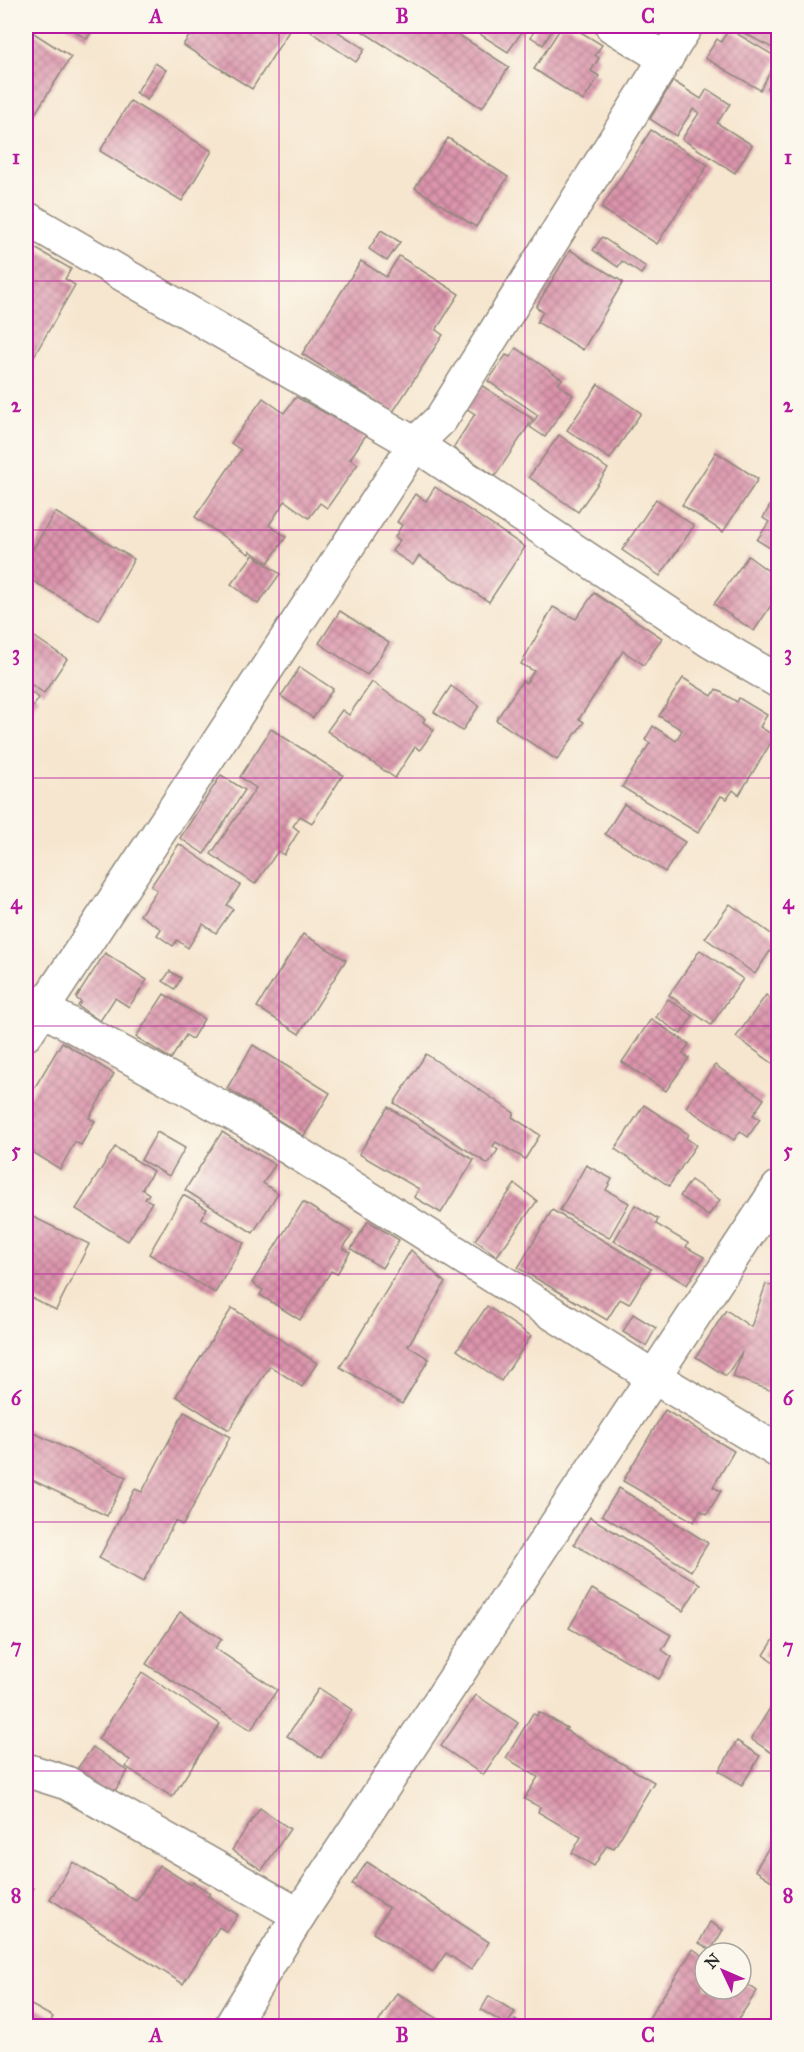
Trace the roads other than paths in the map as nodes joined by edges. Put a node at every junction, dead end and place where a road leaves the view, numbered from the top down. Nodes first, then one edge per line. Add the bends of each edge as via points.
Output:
1 (612, 26) edge
2 (686, 26) edge
3 (666, 59) junction
4 (26, 218) edge
5 (415, 444) junction
6 (778, 681) edge
7 (31, 1015) edge
8 (778, 1188) edge
9 (654, 1377) junction
10 (778, 1451) edge
11 (26, 1770) edge
12 (299, 1915) junction
13 (231, 2026) edge

1 - 3 street
2 - 3 street
3 - 5 street via 441,419
4 - 5 street
5 - 6 street via 710,641
5 - 7 street
7 - 9 street via 246,1120
8 - 9 street
9 - 10 street
9 - 12 street
11 - 12 street via 67,1783
12 - 13 street

